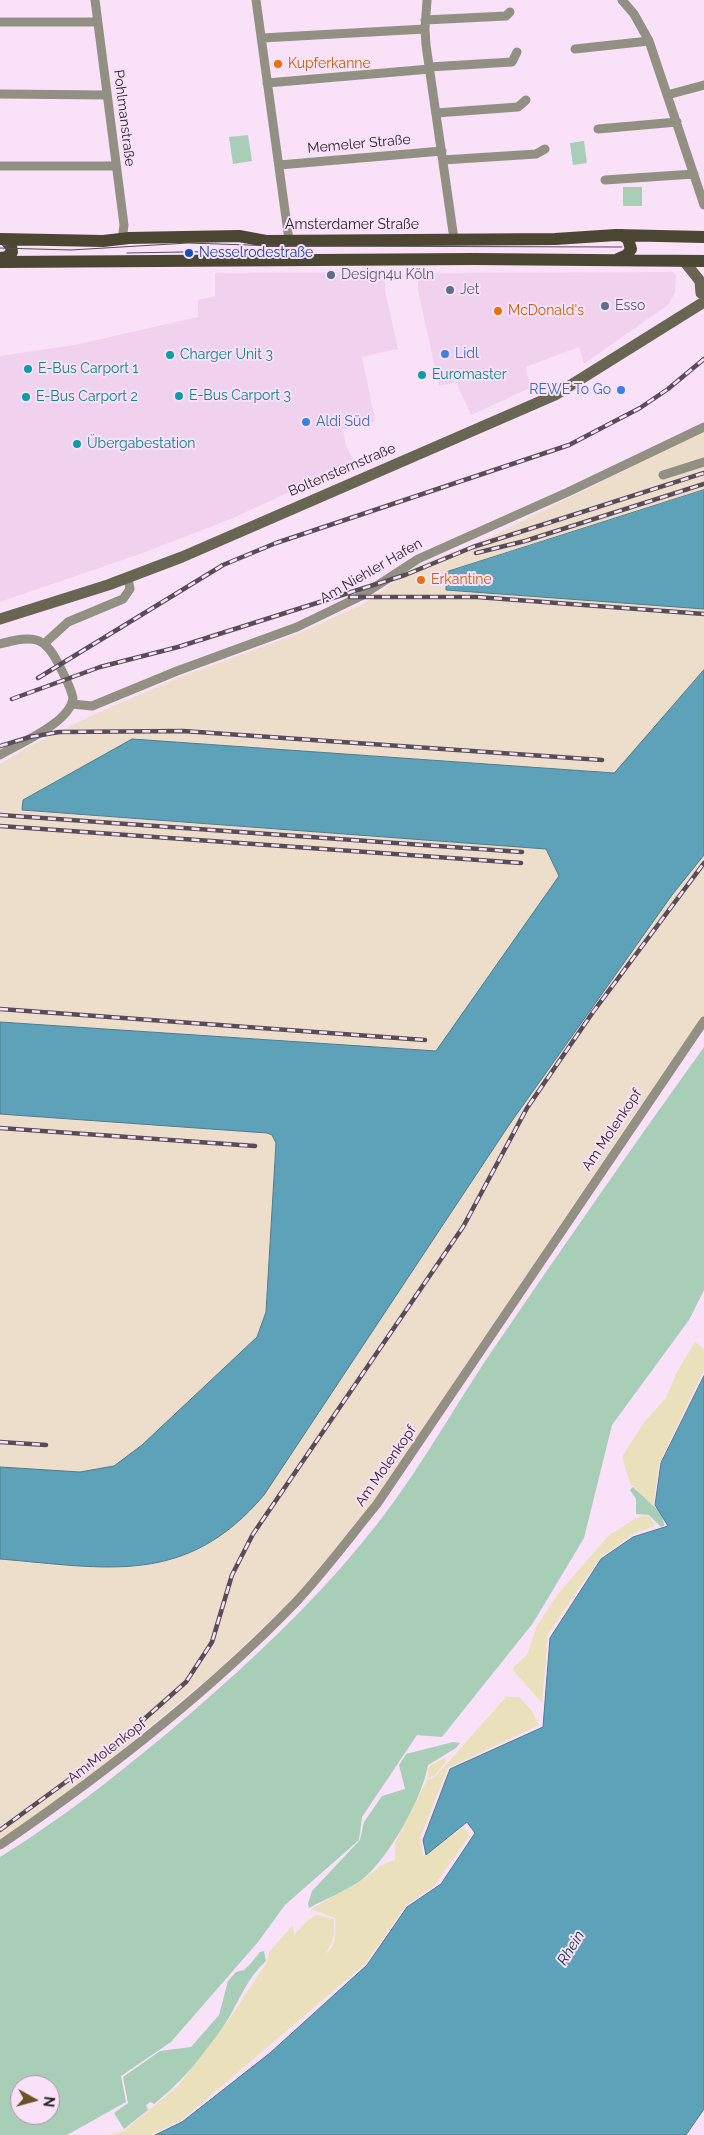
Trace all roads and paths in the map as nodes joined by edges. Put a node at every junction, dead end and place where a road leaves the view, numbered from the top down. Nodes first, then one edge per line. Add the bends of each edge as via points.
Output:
1 (95, 0) edge
2 (256, 0) edge
3 (427, 0) edge
4 (622, 0) edge
5 (510, 12) dead end
6 (0, 22) edge
7 (98, 22) junction
8 (425, 24) junction
9 (262, 38) junction
10 (649, 41) junction
11 (575, 49) dead end
12 (517, 52) dead end
13 (429, 68) junction
14 (267, 83) junction
15 (704, 85) edge
16 (0, 94) edge
17 (107, 94) junction
18 (667, 95) junction
19 (526, 100) dead end
20 (436, 113) junction
21 (676, 122) junction
22 (598, 129) dead end
23 (545, 150) dead end
24 (442, 155) junction
25 (279, 165) junction
26 (0, 166) edge
27 (116, 166) junction
28 (698, 177) edge
29 (605, 180) dead end
30 (704, 205) edge
31 (622, 235) junction
32 (704, 238) edge
33 (3, 239) edge
34 (454, 239) junction
35 (122, 240) junction
36 (289, 240) junction
37 (0, 258) edge
38 (615, 260) junction
39 (704, 260) edge
40 (684, 261) junction
41 (0, 262) edge
42 (703, 295) edge
43 (704, 427) edge
44 (704, 462) edge
45 (662, 475) dead end
46 (128, 578) junction
47 (0, 619) edge
48 (45, 643) junction
49 (0, 644) edge
50 (72, 704) junction
51 (0, 755) edge
52 (704, 1021) edge
53 (0, 1845) edge

1 - 7 street, Pohlmanstraße
2 - 9 street
3 - 8 street
4 - 10 street
5 - 8 street via 506,16
6 - 7 street
7 - 17 street, Pohlmanstraße
8 - 9 street
8 - 13 street
9 - 14 street
10 - 11 street
10 - 18 street
12 - 13 street via 512,62
13 - 14 street
13 - 20 street
14 - 25 street
15 - 18 street
16 - 17 street
17 - 27 street, Pohlmanstraße
18 - 21 street
19 - 20 street via 518,107
20 - 24 street
21 - 22 street
21 - 28 street
23 - 24 street, Memeler Straße via 536,154
24 - 25 street, Memeler Straße
24 - 34 street
25 - 36 street
26 - 27 street
27 - 35 street, Pohlmanstraße via 124,225
28 - 29 street
28 - 30 street
31 - 32 main road, Amsterdamer Straße
31 - 34 main road, Amsterdamer Straße
31 - 38 main road via 628,239 632,249
33 - 35 main road, Amsterdamer Straße
33 - 37 main road via 11,246 12,252
34 - 36 main road, Amsterdamer Straße
35 - 36 main road, Amsterdamer Straße via 239,236
38 - 40 main road
38 - 41 main road
39 - 40 main road
40 - 42 main road via 700,281
42 - 46 main road, Boltensternstraße via 680,315 555,395
43 - 50 street, Am Niehler Hafen via 418,558 361,596 297,627 92,706
44 - 45 street
46 - 47 main road, Boltensternstraße
46 - 48 street via 130,589 123,600 68,622
48 - 49 street via 24,638
48 - 50 street via 53,652 73,695
50 - 51 street via 60,720
52 - 53 street, Am Molenkopf via 377,1504 320,1574 256,1641 161,1725 78,1792

